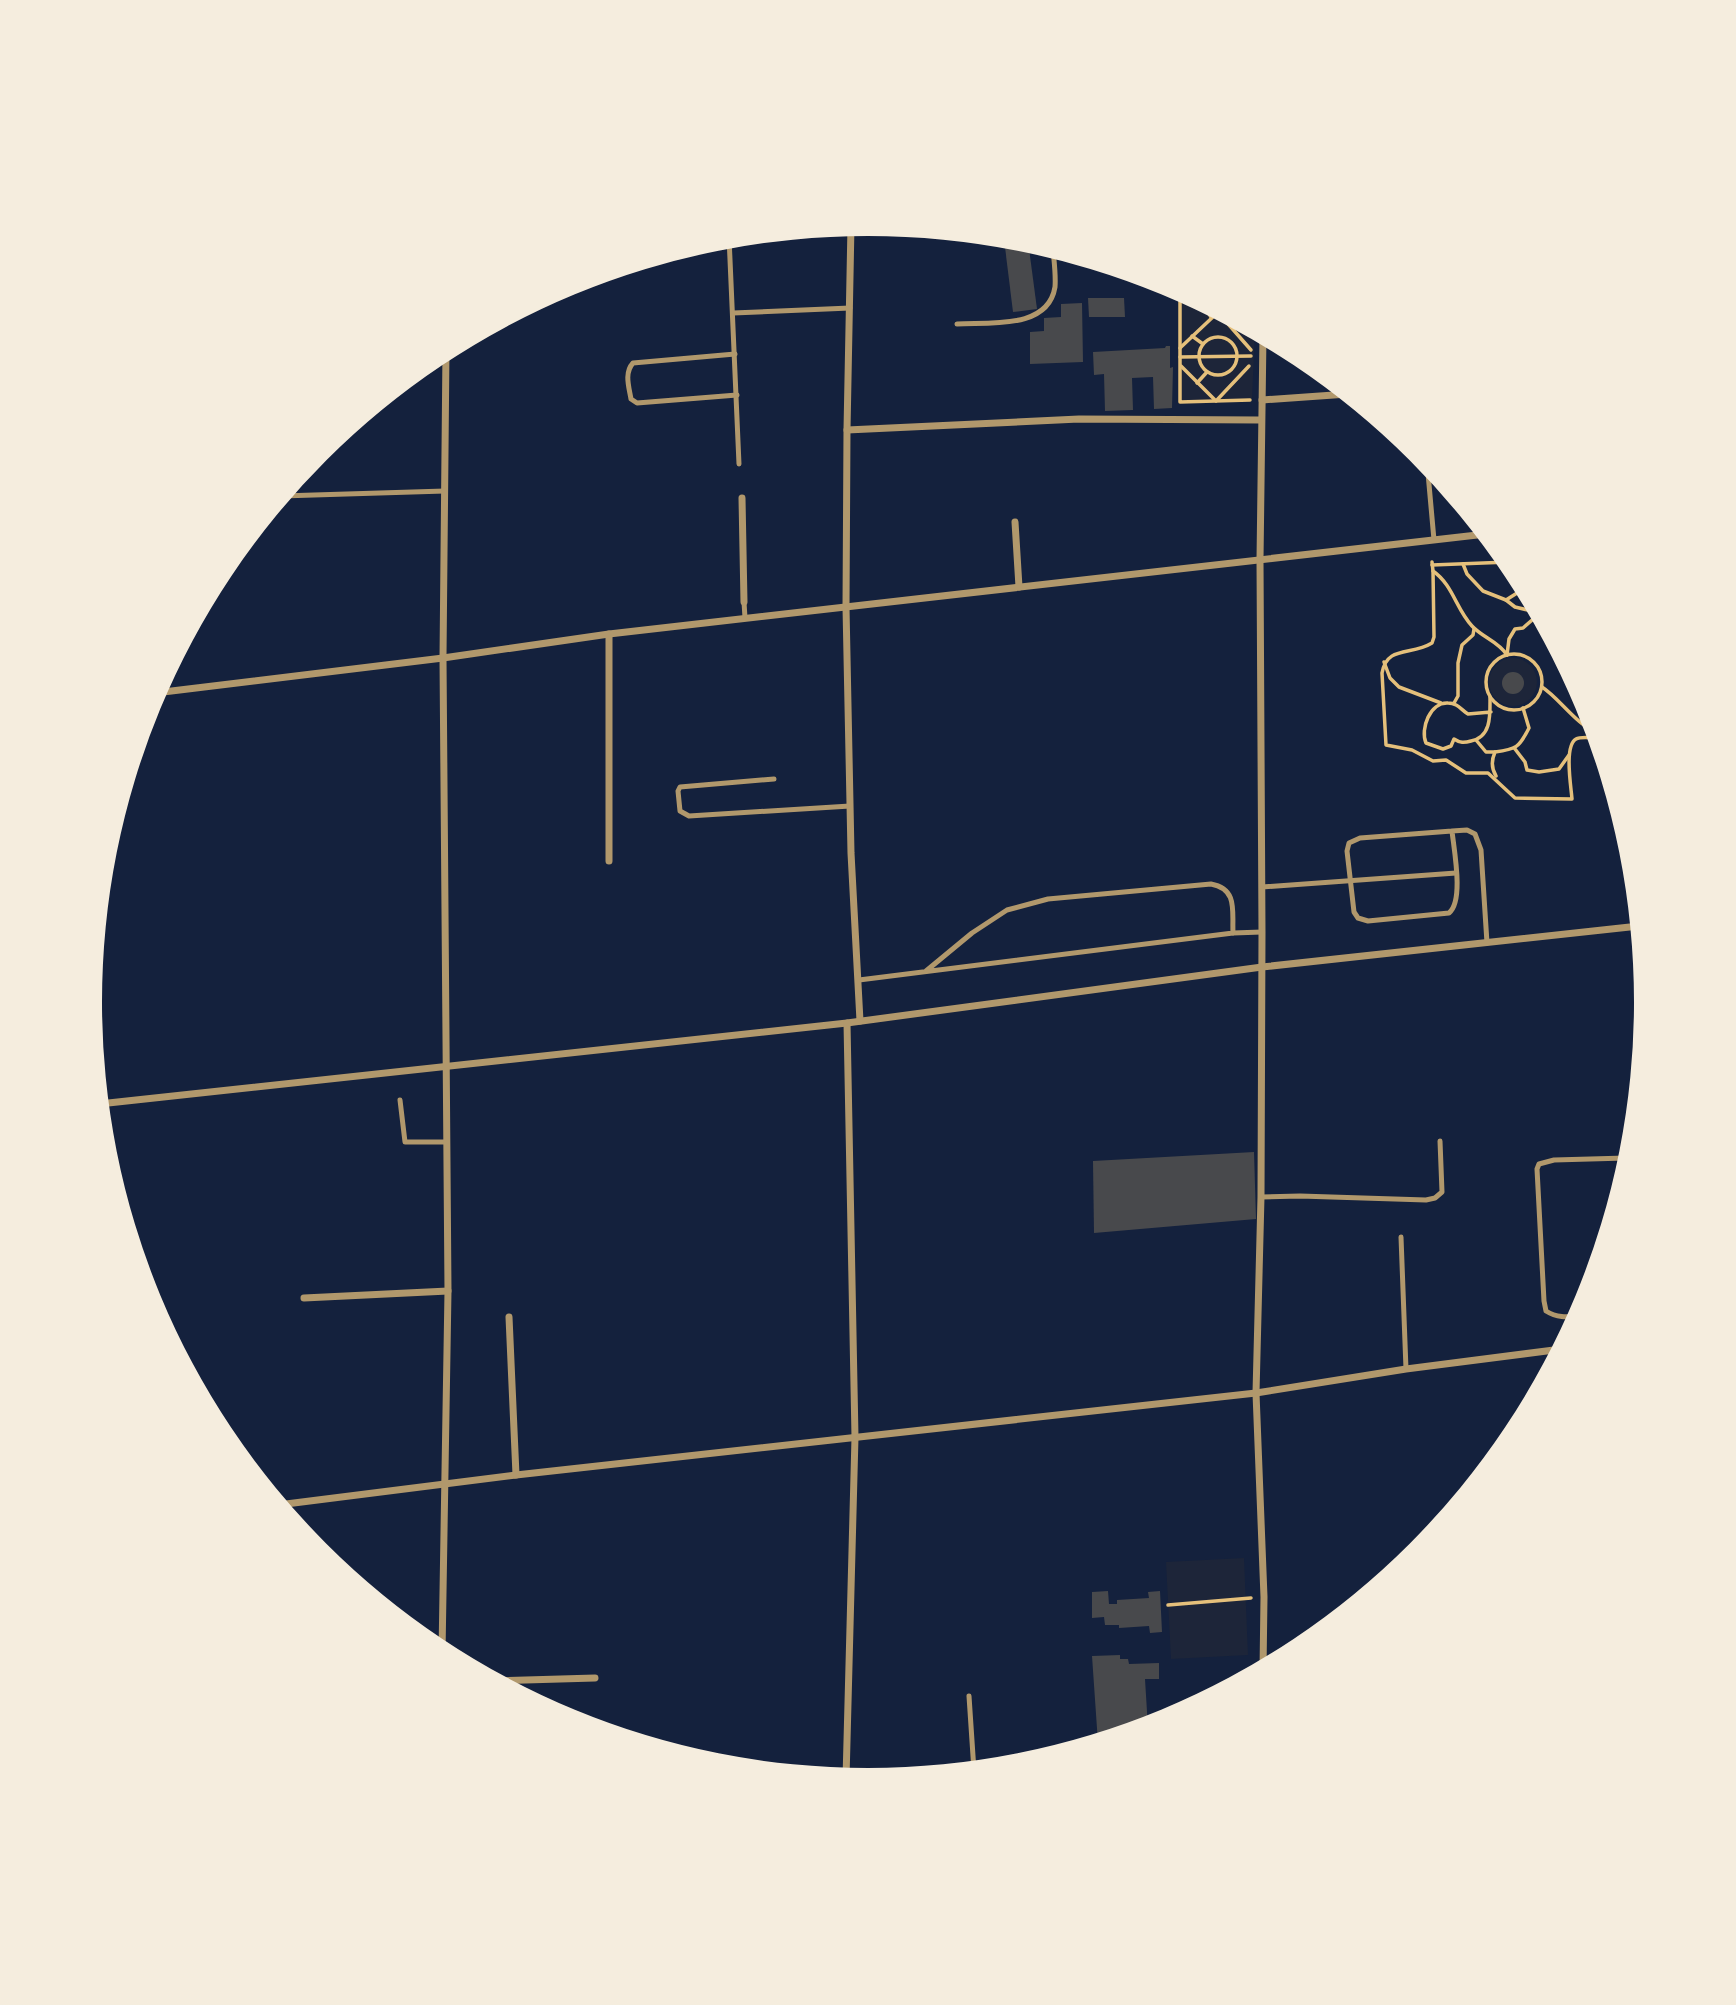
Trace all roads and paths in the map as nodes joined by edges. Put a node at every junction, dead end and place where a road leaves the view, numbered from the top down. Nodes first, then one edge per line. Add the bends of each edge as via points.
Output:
1 (851, 237) edge
2 (730, 249) edge
3 (1054, 259) edge
4 (1180, 303) edge
5 (850, 307) junction
6 (733, 313) junction
7 (1211, 317) edge
8 (957, 324) dead end
9 (1234, 331) joint
10 (1192, 336) junction
11 (1226, 339) junction
12 (1254, 341) dead end
13 (1203, 344) junction
14 (1263, 346) edge
15 (1180, 348) junction
16 (735, 354) junction
17 (1237, 356) junction
18 (1254, 356) junction
19 (1180, 357) junction
20 (1199, 357) junction
21 (446, 363) edge
22 (1180, 365) junction
23 (1207, 372) junction
24 (1229, 372) junction
25 (1253, 374) dead end
26 (1236, 381) junction
27 (1196, 384) junction
28 (737, 395) junction
29 (1336, 395) edge
30 (1252, 399) dead end
31 (1262, 400) junction
32 (1216, 401) junction
33 (1260, 420) junction
34 (846, 430) junction
35 (739, 464) dead end
36 (1429, 481) edge
37 (445, 491) junction
38 (293, 496) edge
39 (742, 498) dead end
40 (1015, 522) dead end
41 (1475, 535) edge
42 (1434, 540) junction
43 (1260, 560) junction
44 (1495, 563) edge
45 (1463, 564) junction
46 (1432, 566) junction
47 (1019, 587) junction
48 (1516, 594) edge
49 (1506, 600) junction
50 (744, 603) joint
51 (846, 607) junction
52 (1526, 609) edge
53 (744, 618) junction
54 (1532, 619) edge
55 (1474, 629) junction
56 (609, 634) junction
57 (1507, 655) junction
58 (443, 658) junction
59 (1384, 662) junction
60 (1541, 687) junction
61 (168, 690) edge
62 (1490, 697) junction
63 (1441, 703) junction
64 (1454, 703) junction
65 (1523, 708) junction
66 (1491, 712) junction
67 (1581, 722) edge
68 (1587, 738) edge
69 (1476, 740) junction
70 (1515, 749) junction
71 (1495, 752) junction
72 (1569, 755) junction
73 (775, 779) dead end
74 (1498, 779) junction
75 (850, 806) junction
76 (1452, 831) junction
77 (609, 861) dead end
78 (1456, 873) junction
79 (1350, 879) junction
80 (1262, 887) junction
81 (1630, 927) edge
82 (1262, 932) junction
83 (1233, 933) junction
84 (1487, 943) junction
85 (1262, 967) junction
86 (926, 971) junction
87 (859, 980) junction
88 (860, 1021) junction
89 (847, 1023) junction
90 (446, 1065) junction
91 (400, 1100) dead end
92 (108, 1103) edge
93 (1440, 1141) dead end
94 (447, 1142) junction
95 (1618, 1158) edge
96 (1261, 1197) junction
97 (1401, 1237) dead end
98 (448, 1292) junction
99 (304, 1298) dead end
100 (509, 1317) dead end
101 (1567, 1317) edge
102 (1551, 1350) edge
103 (1406, 1368) junction
104 (1256, 1392) junction
105 (855, 1437) junction
106 (516, 1475) junction
107 (444, 1483) junction
108 (288, 1504) edge
109 (1264, 1597) junction
110 (1168, 1605) dead end
111 (442, 1640) edge
112 (1263, 1659) edge
113 (595, 1678) dead end
114 (512, 1680) edge
115 (969, 1696) dead end
116 (973, 1761) edge
117 (846, 1768) edge

1 - 5 street
2 - 6 lane
3 - 8 lane via 1055,288 1044,311 1027,319
4 - 15 path
5 - 6 lane
5 - 34 street
6 - 16 lane
7 - 10 path
9 - 11 path
9 - 18 path
10 - 13 path
10 - 15 path
11 - 13 path via 1211,338
11 - 17 path
12 - 18 path
13 - 20 path
14 - 31 street
15 - 19 path
16 - 28 lane
16 - 28 lane via 633,363 627,375 631,399 637,403
17 - 18 path
17 - 20 path
17 - 24 path
18 - 25 path
18 - 26 path
19 - 20 path
19 - 22 path
20 - 23 path
21 - 37 street
22 - 27 path
22 - 32 path via 1180,402
23 - 24 path
23 - 27 path
24 - 26 path
26 - 32 path
27 - 32 path
28 - 35 lane
29 - 31 street
30 - 32 path
31 - 33 street
33 - 34 street via 1079,419
33 - 43 street
34 - 51 street
36 - 42 lane
37 - 38 lane
37 - 58 street
39 - 50 street
40 - 47 street
41 - 42 street
42 - 43 street
43 - 47 street
43 - 80 street
44 - 45 path
45 - 46 path
45 - 49 path via 1483,591
46 - 55 path
46 - 59 path via 1432,643 1391,654
47 - 51 street
48 - 49 path
49 - 52 path
50 - 53 lane
51 - 53 street
51 - 75 street
53 - 56 street
54 - 57 path via 1515,629
55 - 57 path via 1495,641
55 - 64 path via 1462,645
56 - 58 street
56 - 77 street
57 - 60 path via 1532,661
57 - 62 path via 1488,671
58 - 61 street
58 - 90 street
59 - 63 path via 1399,687
59 - 74 path via 1386,745 1412,750 1433,761 1446,760 1466,773 1488,773
60 - 65 path via 1532,703
60 - 67 path
62 - 65 path via 1505,708
62 - 66 path
63 - 64 path
63 - 69 path via 1424,726 1426,743 1443,749 1454,740
64 - 66 path via 1468,714
65 - 70 path via 1529,728
66 - 69 path via 1488,727
68 - 72 path via 1572,742
69 - 71 path via 1486,752
70 - 71 path
70 - 72 path via 1531,772 1559,769
71 - 74 path via 1492,769
72 - 74 path via 1572,799 1515,797
73 - 75 lane via 680,786 680,811 690,816
75 - 87 street
76 - 78 lane
76 - 79 lane via 1353,840 1347,851
76 - 84 lane via 1467,830 1478,841
78 - 79 lane
78 - 79 lane via 1457,900 1449,913 1367,921 1354,912
79 - 80 lane
80 - 82 street
81 - 84 street
82 - 83 lane
82 - 85 street
83 - 86 lane
83 - 86 lane via 1228,891 1211,884 1048,899 1007,910
84 - 85 street
85 - 88 street
85 - 96 street
86 - 87 lane
87 - 88 street
88 - 89 street
89 - 90 street
89 - 105 street
90 - 92 street
90 - 94 street
91 - 94 lane via 405,1142
93 - 96 lane via 1442,1192 1436,1198
94 - 98 street
95 - 101 lane via 1554,1160 1537,1169 1544,1301 1546,1311
96 - 104 street
97 - 103 lane
98 - 99 street
98 - 107 street
100 - 106 street
102 - 103 street
103 - 104 street
104 - 105 street
104 - 109 street
105 - 106 street
105 - 117 street
106 - 107 street
107 - 108 street
107 - 111 street
109 - 110 path
109 - 112 street
113 - 114 street
115 - 116 lane

